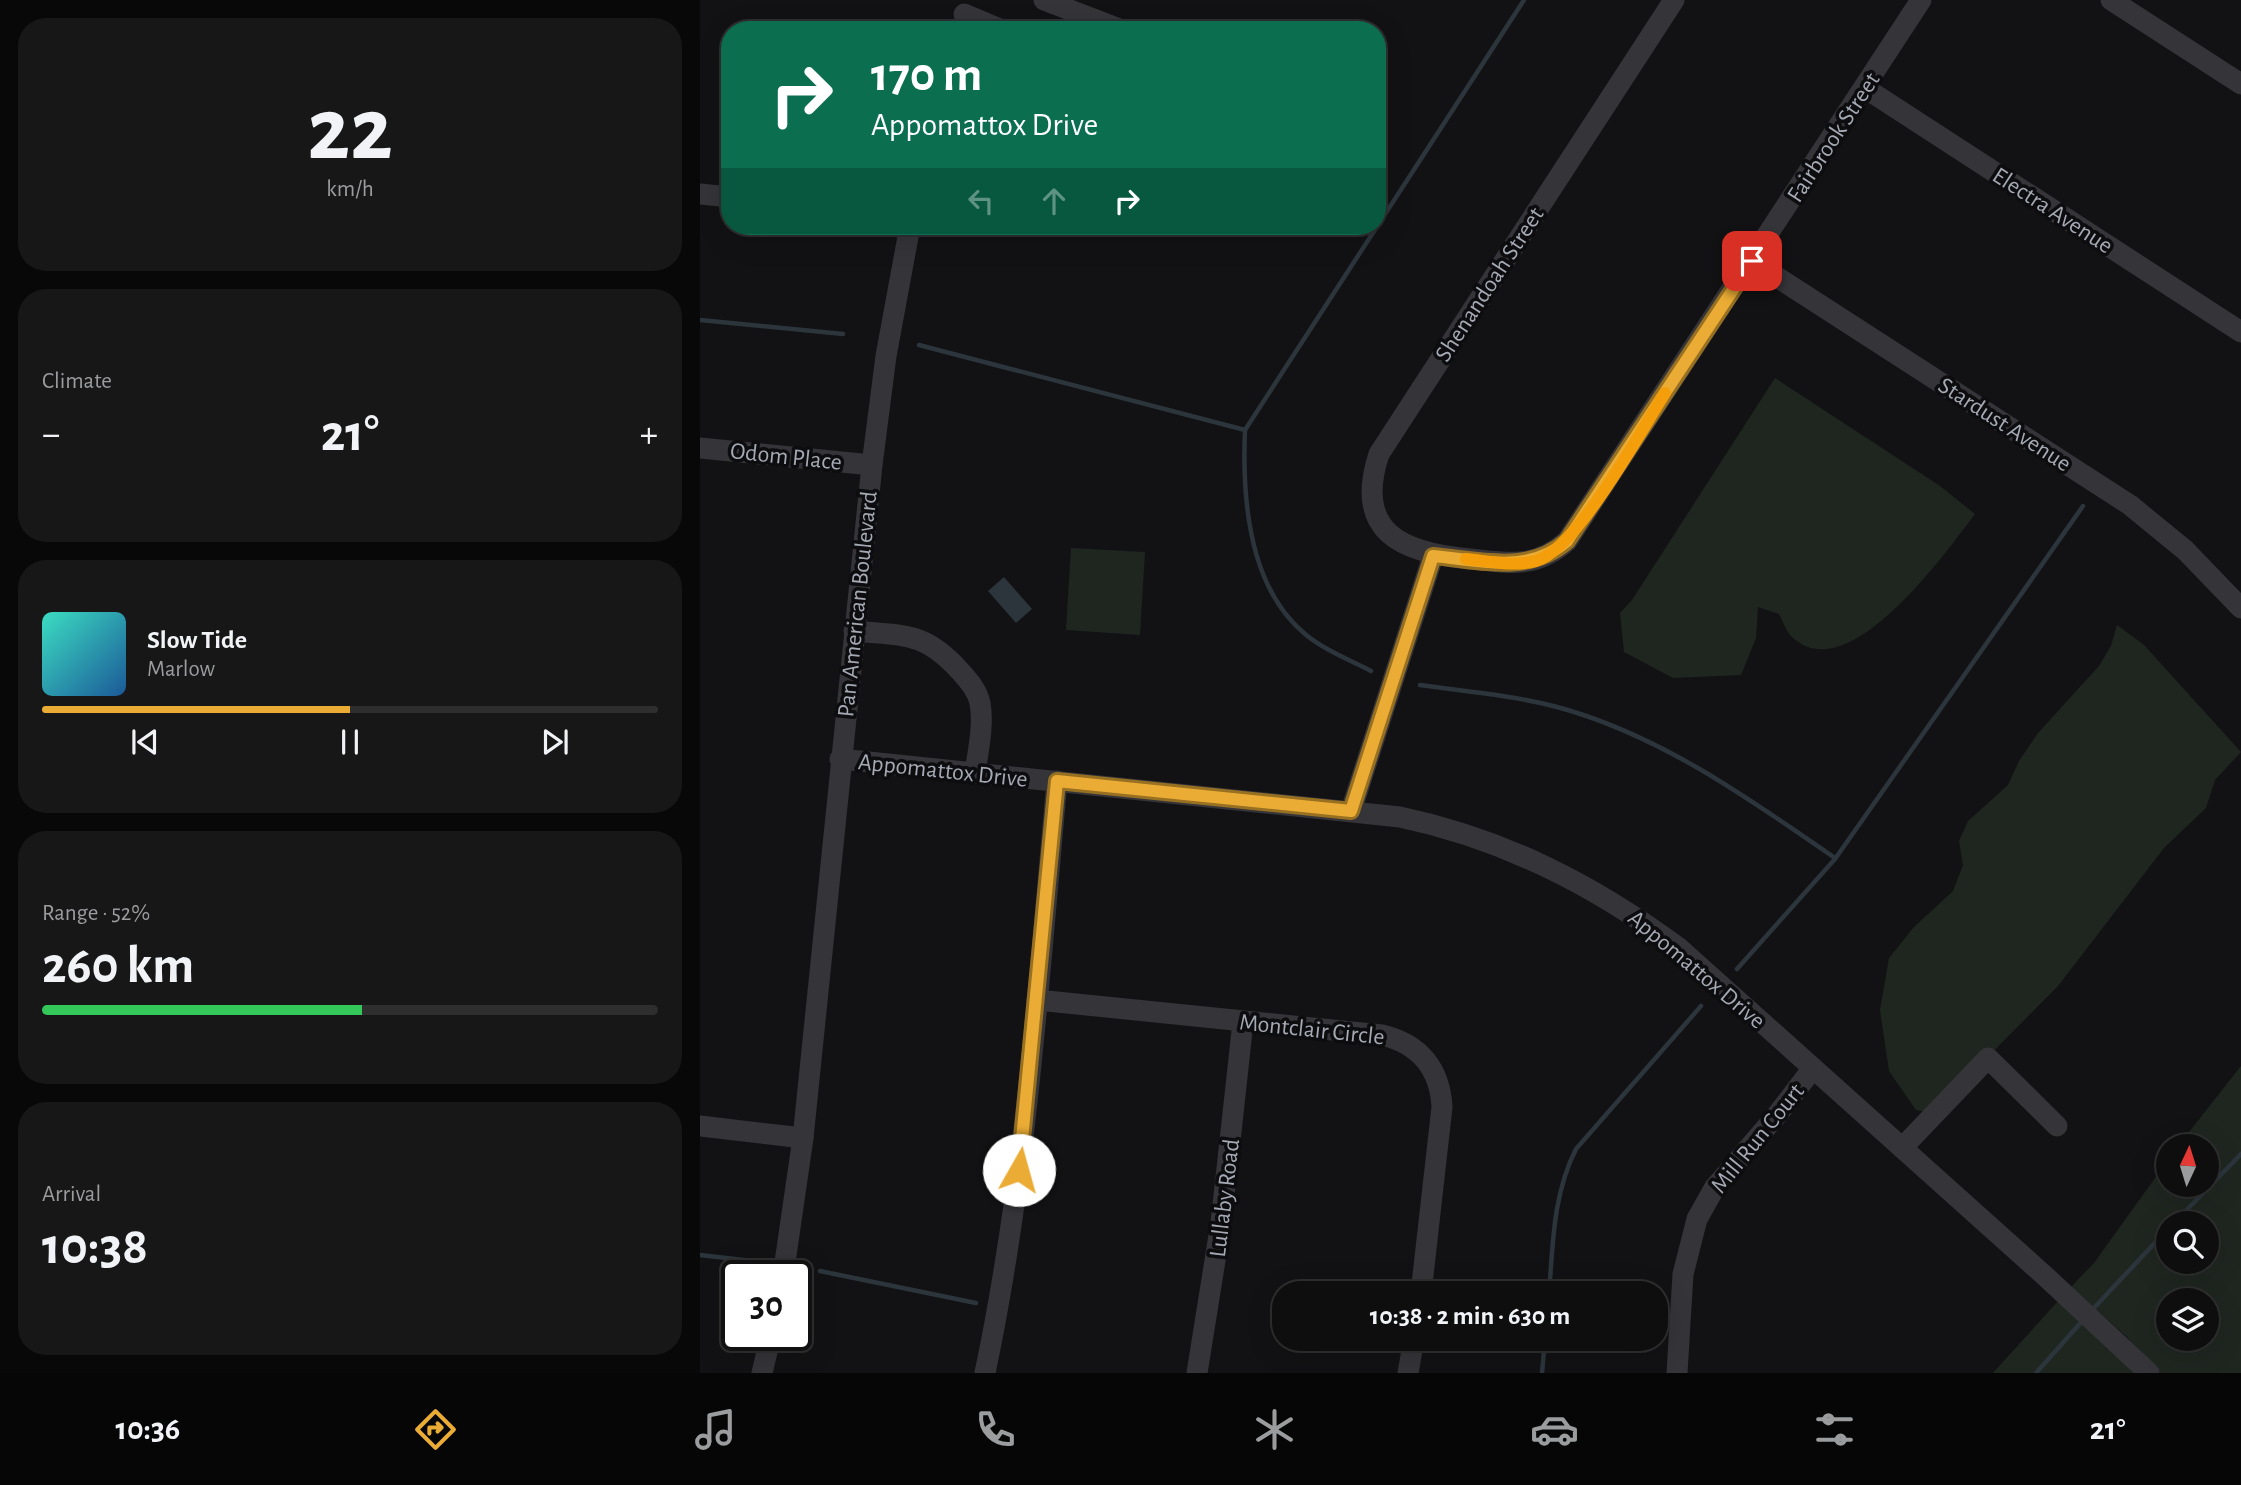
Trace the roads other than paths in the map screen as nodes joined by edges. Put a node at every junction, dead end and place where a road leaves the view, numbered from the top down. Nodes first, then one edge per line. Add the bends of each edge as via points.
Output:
1 (1044, 0) edge
2 (1674, 0) edge
3 (1922, 0) edge
4 (2112, 0) edge
5 (964, 14) edge
6 (981, 21) edge
7 (1099, 21) edge
8 (2241, 84) edge
9 (1865, 88) junction
10 (700, 194) edge
11 (721, 196) edge
12 (908, 235) edge
13 (1752, 261) junction
14 (2241, 331) edge
15 (700, 447) edge
16 (872, 465) junction
17 (1433, 556) junction
18 (2241, 608) edge
19 (854, 631) junction
20 (840, 759) junction
21 (975, 773) junction
22 (1057, 781) junction
23 (1351, 811) junction
24 (1037, 1000) junction
25 (1243, 1022) junction
26 (1813, 1068) junction
27 (700, 1126) edge
28 (2057, 1126) dead end
29 (803, 1138) junction
30 (1902, 1148) junction
31 (785, 1260) edge
32 (1422, 1281) edge
33 (767, 1351) edge
34 (1412, 1351) edge
35 (762, 1373) edge
36 (985, 1373) edge
37 (1197, 1373) edge
38 (1408, 1373) edge
39 (1677, 1373) edge
40 (2149, 1373) edge

1 - 7 street
2 - 17 street, Shenandoah Street via 1379,454 1371,486 1377,517 1399,542
3 - 9 street, Fairbrook Street
4 - 8 street
5 - 6 street
9 - 13 street, Fairbrook Street
9 - 14 street, Electra Avenue
10 - 11 street
12 - 16 street, Pan American Boulevard
13 - 17 street, Fairbrook Street via 1567,541 1548,556 1524,563
13 - 18 street, Stardust Avenue via 2130,505 2185,550
15 - 16 street, Odom Place
16 - 19 street, Pan American Boulevard
17 - 23 street
19 - 20 street, Pan American Boulevard
19 - 21 street via 928,642 973,685 981,722
20 - 21 street, Appomattox Drive
20 - 29 street, Pan American Boulevard
21 - 22 street, Appomattox Drive
22 - 23 street, Appomattox Drive
22 - 24 street
23 - 26 street, Appomattox Drive via 1420,821 1472,835 1591,888 1679,948
24 - 25 street, Montclair Circle
24 - 36 street via 1008,1249
25 - 32 street, Montclair Circle via 1396,1038 1419,1051 1434,1070 1443,1107
25 - 37 street, Lullaby Road via 1222,1223
26 - 30 street, Appomattox Drive
26 - 39 street, Mill Run Court via 1715,1187 1697,1219 1683,1274
27 - 29 street
28 - 30 street via 1988,1058
29 - 31 street, Pan American Boulevard
30 - 40 street, Appomattox Drive
33 - 35 street
34 - 38 street

